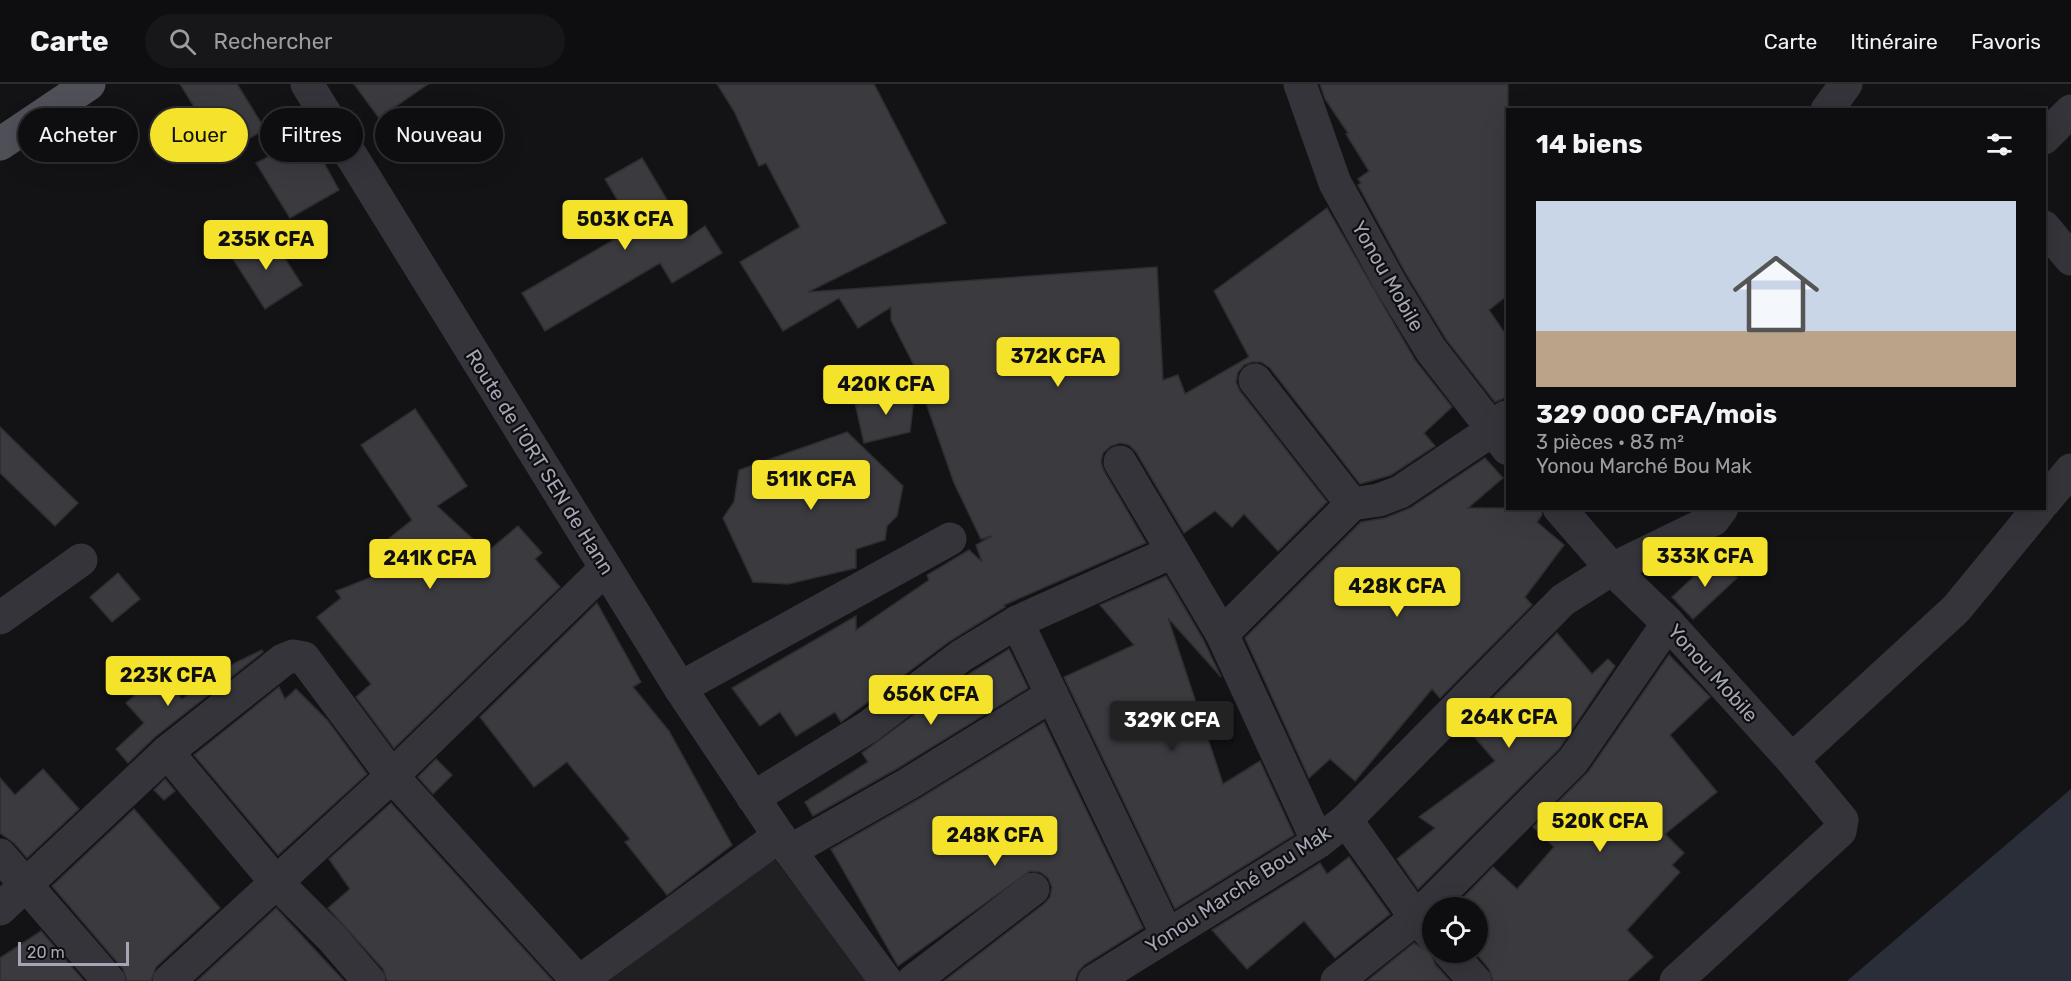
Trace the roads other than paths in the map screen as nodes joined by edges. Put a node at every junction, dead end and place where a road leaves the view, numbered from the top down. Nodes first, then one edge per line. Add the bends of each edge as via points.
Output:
1 (88, 84) edge
2 (307, 84) edge
3 (1300, 84) edge
4 (1846, 84) edge
5 (1828, 108) edge
6 (2071, 111) edge
7 (2046, 136) edge
8 (0, 144) edge
9 (2046, 229) edge
10 (2071, 259) edge
11 (1255, 380) dead end
12 (1502, 432) edge
13 (1120, 462) dead end
14 (2071, 470) edge
15 (2046, 500) edge
16 (1352, 504) junction
17 (1561, 510) edge
18 (1720, 510) edge
19 (2037, 510) edge
20 (950, 539) dead end
21 (1172, 552) junction
22 (81, 560) dead end
23 (605, 569) junction
24 (1612, 569) junction
25 (0, 618) edge
26 (1017, 622) junction
27 (1668, 623) junction
28 (1222, 634) junction
29 (680, 688) junction
30 (1052, 694) junction
31 (167, 752) junction
32 (1792, 760) junction
33 (392, 776) junction
34 (753, 798) junction
35 (1346, 820) junction
36 (1317, 842) junction
37 (784, 844) junction
38 (0, 855) edge
39 (275, 881) junction
40 (27, 884) junction
41 (1033, 889) dead end
42 (1450, 897) edge
43 (0, 909) edge
44 (1422, 923) edge
45 (1422, 927) edge
46 (1167, 935) junction
47 (1459, 963) edge
48 (109, 981) edge
49 (169, 981) edge
50 (369, 981) edge
51 (579, 981) edge
52 (886, 981) edge
53 (913, 981) edge
54 (1094, 981) edge
55 (1337, 981) edge
56 (1475, 981) edge
57 (1676, 981) edge

1 - 8 main road
2 - 23 street, Route de l'ORT SEN de Hann
3 - 12 street, Yonou Mobile via 1335,183 1383,271 1431,350
4 - 5 street
6 - 7 street
9 - 10 street
11 - 16 street
12 - 16 street via 1400,492
13 - 21 street
14 - 15 street
16 - 28 street
17 - 24 street, Yonou Mobile
18 - 24 street, Yonou Marché Bou Mak via 1713,520
19 - 32 street via 1956,609
20 - 29 street
21 - 26 street
21 - 28 street
22 - 25 street
23 - 29 street, Route de l'ORT SEN de Hann
23 - 33 street
24 - 27 street, Yonou Mobile
24 - 35 street, Yonou Marché Bou Mak via 1563,600
26 - 30 street
26 - 34 street via 961,656 868,727
27 - 32 street, Yonou Mobile
27 - 42 street via 1573,761
28 - 36 street
29 - 34 street, Route de l'ORT SEN de Hann
30 - 37 street via 908,784
30 - 46 street
31 - 33 street via 293,656 304,658
31 - 39 street
31 - 40 street
32 - 57 street, Yonou Mobile via 1842,820 1840,831
33 - 39 street
33 - 51 street
34 - 37 street, Route de l'ORT SEN de Hann
35 - 36 street, Yonou Marché Bou Mak
35 - 44 street
36 - 46 street, Yonou Marché Bou Mak
37 - 51 street
37 - 52 street, Route de l'ORT SEN de Hann
38 - 40 street
39 - 49 street
39 - 50 street
40 - 43 street
40 - 48 street
41 - 53 street
45 - 55 street
46 - 54 street, Yonou Marché Bou Mak
47 - 56 street

